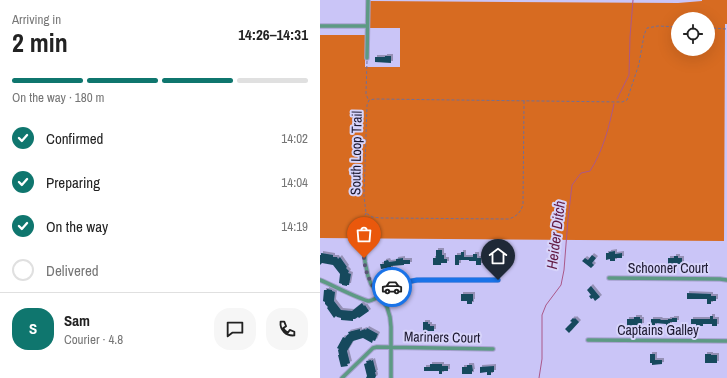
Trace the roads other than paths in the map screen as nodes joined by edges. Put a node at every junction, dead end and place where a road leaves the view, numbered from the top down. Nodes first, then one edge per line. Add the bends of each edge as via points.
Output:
1 (368, 0) edge
2 (320, 26) edge
3 (367, 26) junction
4 (367, 58) road end
5 (364, 244) road end
6 (608, 278) dead end
7 (320, 280) edge
8 (498, 280) dead end
9 (727, 280) edge
10 (379, 296) junction
11 (588, 340) dead end
12 (727, 341) edge
13 (391, 347) junction
14 (493, 349) dead end
15 (342, 378) edge
16 (391, 378) edge

1 - 3 street
2 - 3 street
3 - 4 street
5 - 10 street via 366,271
6 - 9 street, Schooner Court
7 - 10 street via 365,300
8 - 10 street via 412,280 397,285
10 - 13 street via 390,316
11 - 12 street, Captains Galley
13 - 14 street, Mariners Court
13 - 15 street, Mariners Court via 373,348
13 - 16 street

